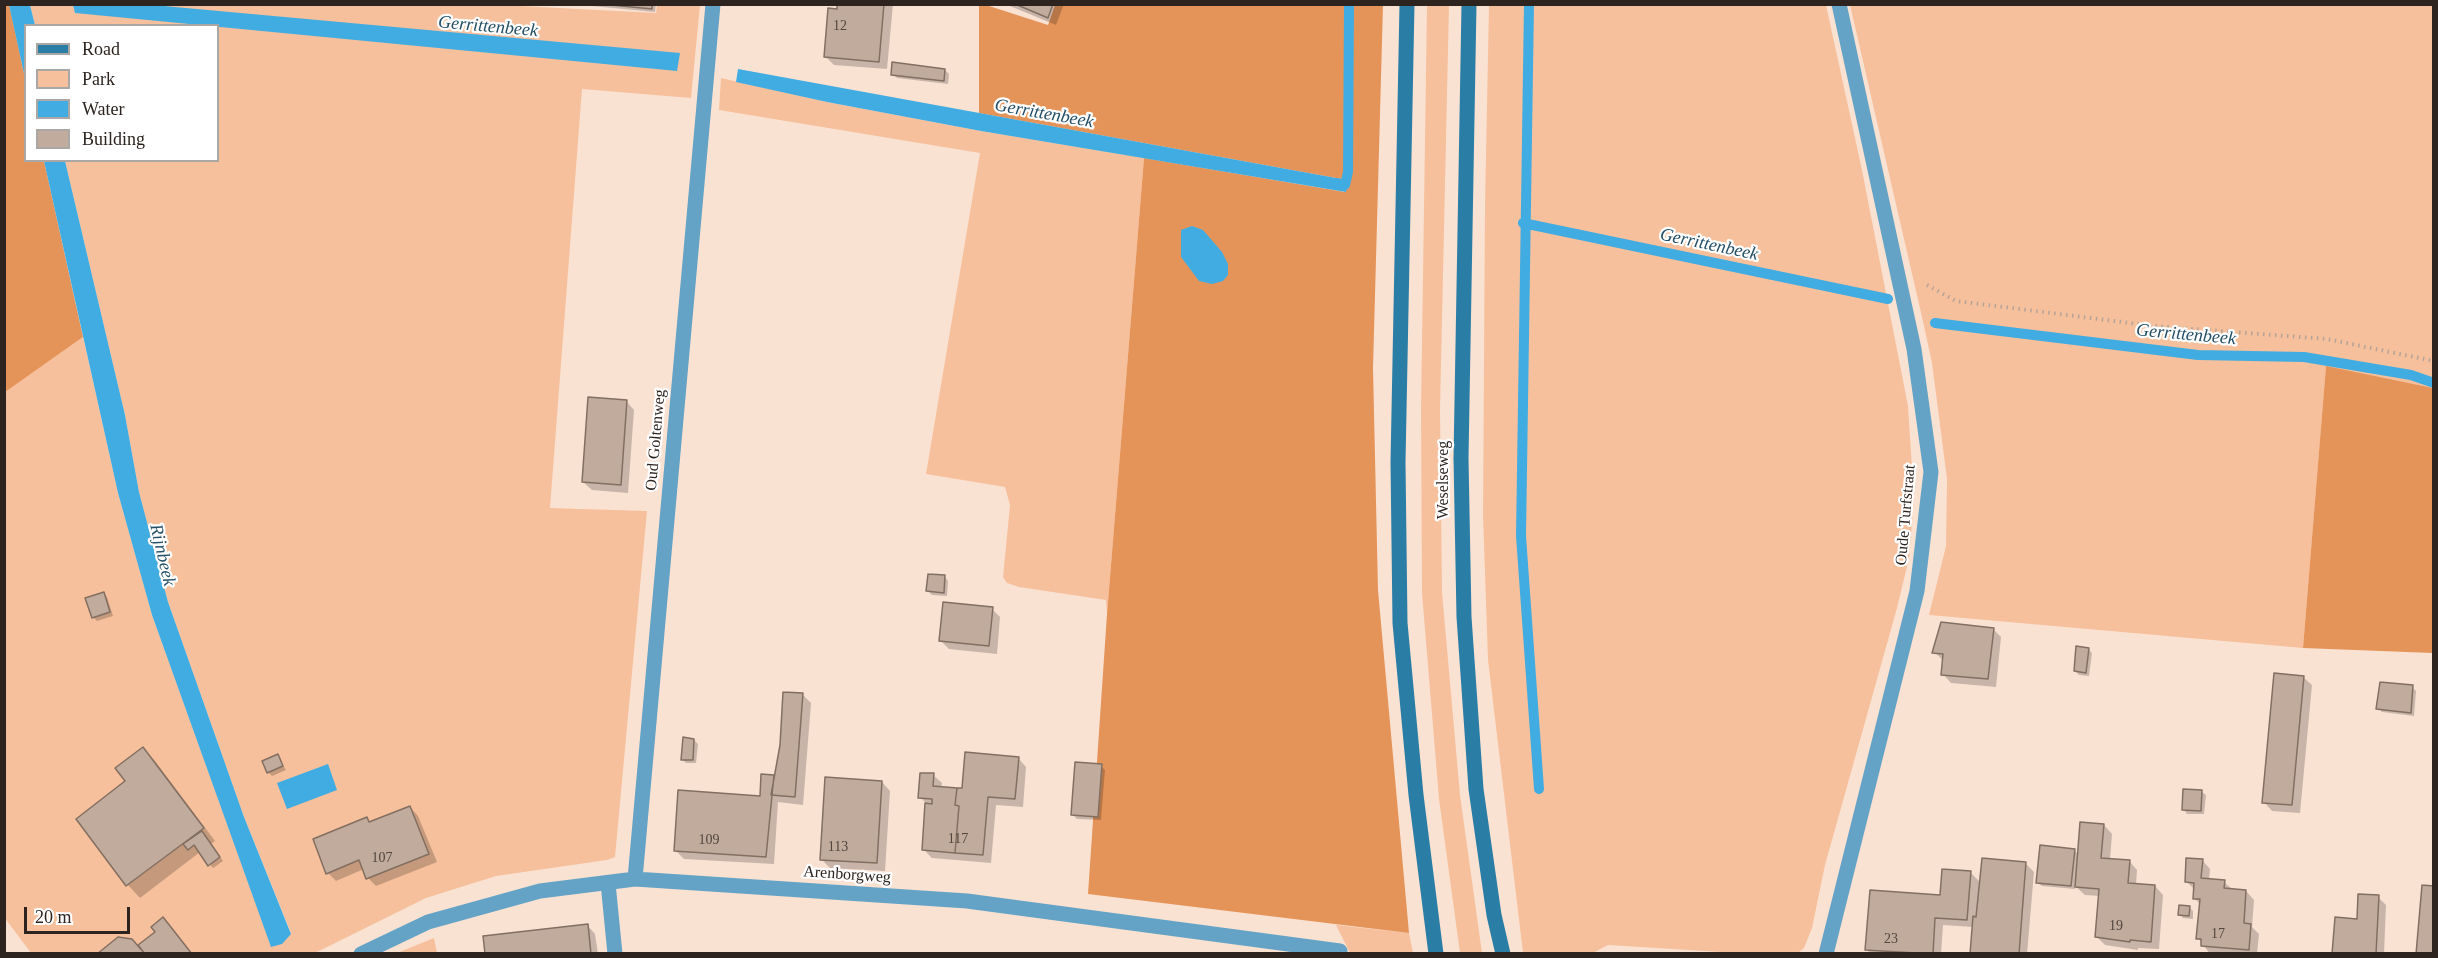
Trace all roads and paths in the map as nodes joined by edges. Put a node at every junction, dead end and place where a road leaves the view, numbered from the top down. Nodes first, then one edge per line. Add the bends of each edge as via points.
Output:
1 (713, 4) edge
2 (1407, 4) edge
3 (1469, 4) edge
4 (1839, 4) edge
5 (1897, 268) junction
6 (2433, 361) edge
7 (635, 879) junction
8 (608, 883) junction
9 (1340, 951) dead end
10 (361, 954) edge
11 (615, 954) edge
12 (1436, 954) edge
13 (1503, 954) edge
14 (1826, 954) edge

1 - 7 street, Oud Goltenweg
2 - 12 main road via 1398,462 1400,623
3 - 13 main road, Weselseweg via 1461,458 1464,617 1476,789
4 - 5 street, Oude Turfstraat
5 - 6 path via 1956,301 2154,326 2327,339
5 - 14 street, Oude Turfstraat via 1914,349 1931,472 1917,591
7 - 8 street, Arenborgweg
7 - 9 street, Arenborgweg via 967,901
8 - 10 street, Arenborgweg via 540,891 428,922
8 - 11 street

